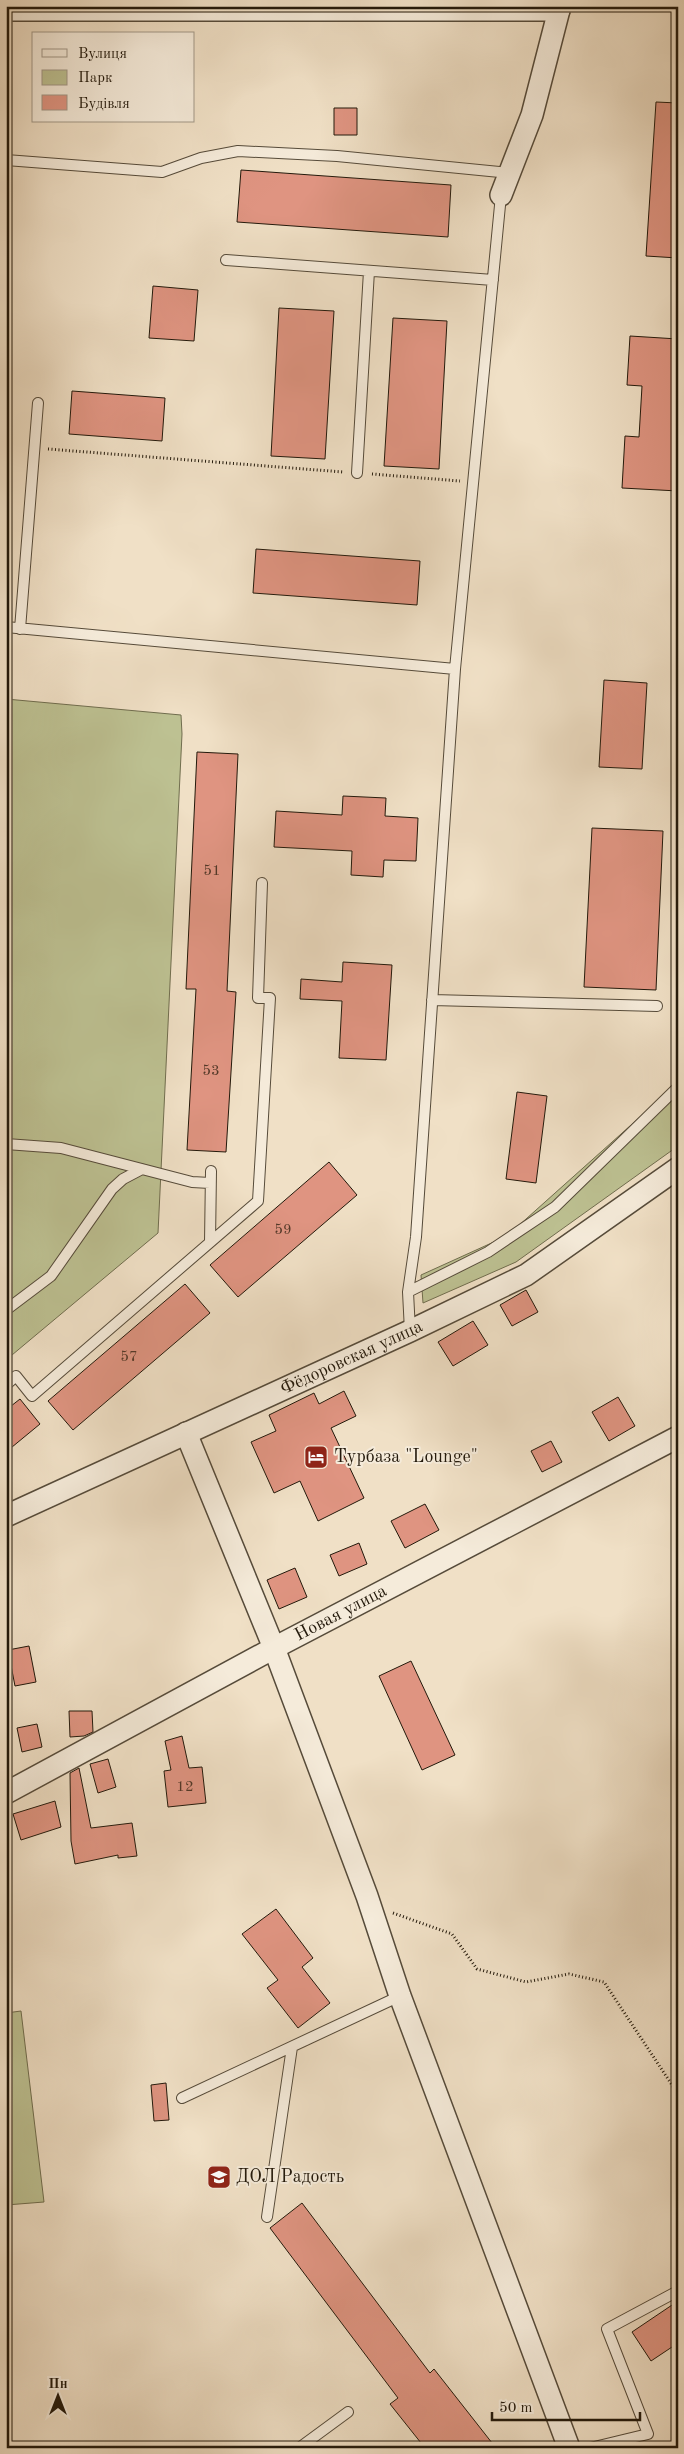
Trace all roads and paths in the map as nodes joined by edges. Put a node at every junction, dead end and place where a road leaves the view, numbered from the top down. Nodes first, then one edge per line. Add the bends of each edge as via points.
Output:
1 (560, 8) edge
2 (6, 10) edge
3 (6, 160) edge
4 (510, 173) junction
5 (501, 196) joint
6 (226, 260) dead end
7 (369, 271) junction
8 (493, 280) junction
9 (38, 403) dead end
10 (35, 448) junction
11 (357, 473) junction
12 (474, 482) junction
13 (6, 627) edge
14 (20, 629) junction
15 (455, 669) junction
16 (262, 882) dead end
17 (432, 1000) junction
18 (657, 1006) dead end
19 (678, 1087) edge
20 (6, 1144) edge
21 (142, 1168) junction
22 (678, 1168) edge
23 (211, 1170) dead end
24 (210, 1183) junction
25 (210, 1242) junction
26 (408, 1292) junction
27 (6, 1310) edge
28 (410, 1331) junction
29 (6, 1385) edge
30 (186, 1433) junction
31 (678, 1436) edge
32 (6, 1516) edge
33 (274, 1648) junction
34 (6, 1793) edge
35 (368, 1896) junction
36 (400, 1996) junction
37 (292, 2046) junction
38 (678, 2094) edge
39 (182, 2098) dead end
40 (267, 2218) dead end
41 (678, 2291) edge
42 (348, 2412) dead end
43 (299, 2448) edge
44 (570, 2448) edge
45 (590, 2448) edge

1 - 2 street
1 - 4 street via 532,115
3 - 4 lane via 162,172 201,158 238,151 337,156
4 - 5 street
5 - 8 lane
6 - 7 lane
7 - 8 lane
7 - 11 lane
8 - 12 lane
9 - 10 lane
10 - 11 path
10 - 14 lane
11 - 12 path
12 - 15 lane
13 - 14 lane
14 - 15 lane
15 - 17 lane
16 - 25 lane via 258,998 270,998 258,1201
17 - 18 lane
17 - 26 lane via 416,1237
19 - 26 lane via 555,1208 488,1252
20 - 21 lane via 62,1148
21 - 24 lane via 192,1182
21 - 27 lane via 112,1189 51,1276
22 - 28 street, Фёдоровская улица via 526,1275
23 - 24 lane
24 - 25 lane
25 - 29 lane via 32,1396 16,1376
26 - 28 lane
28 - 30 street, Фёдоровская улица
30 - 32 street, Фёдоровская улица
30 - 33 street
31 - 33 street, Новая улица
33 - 34 street, Новая улица
33 - 35 street
35 - 36 street
35 - 38 path via 384,1909 452,1934 477,1969 526,1982 570,1974 604,1982
36 - 37 lane
36 - 44 street
37 - 39 lane
37 - 40 lane
41 - 45 lane via 607,2329 648,2434
42 - 43 lane

